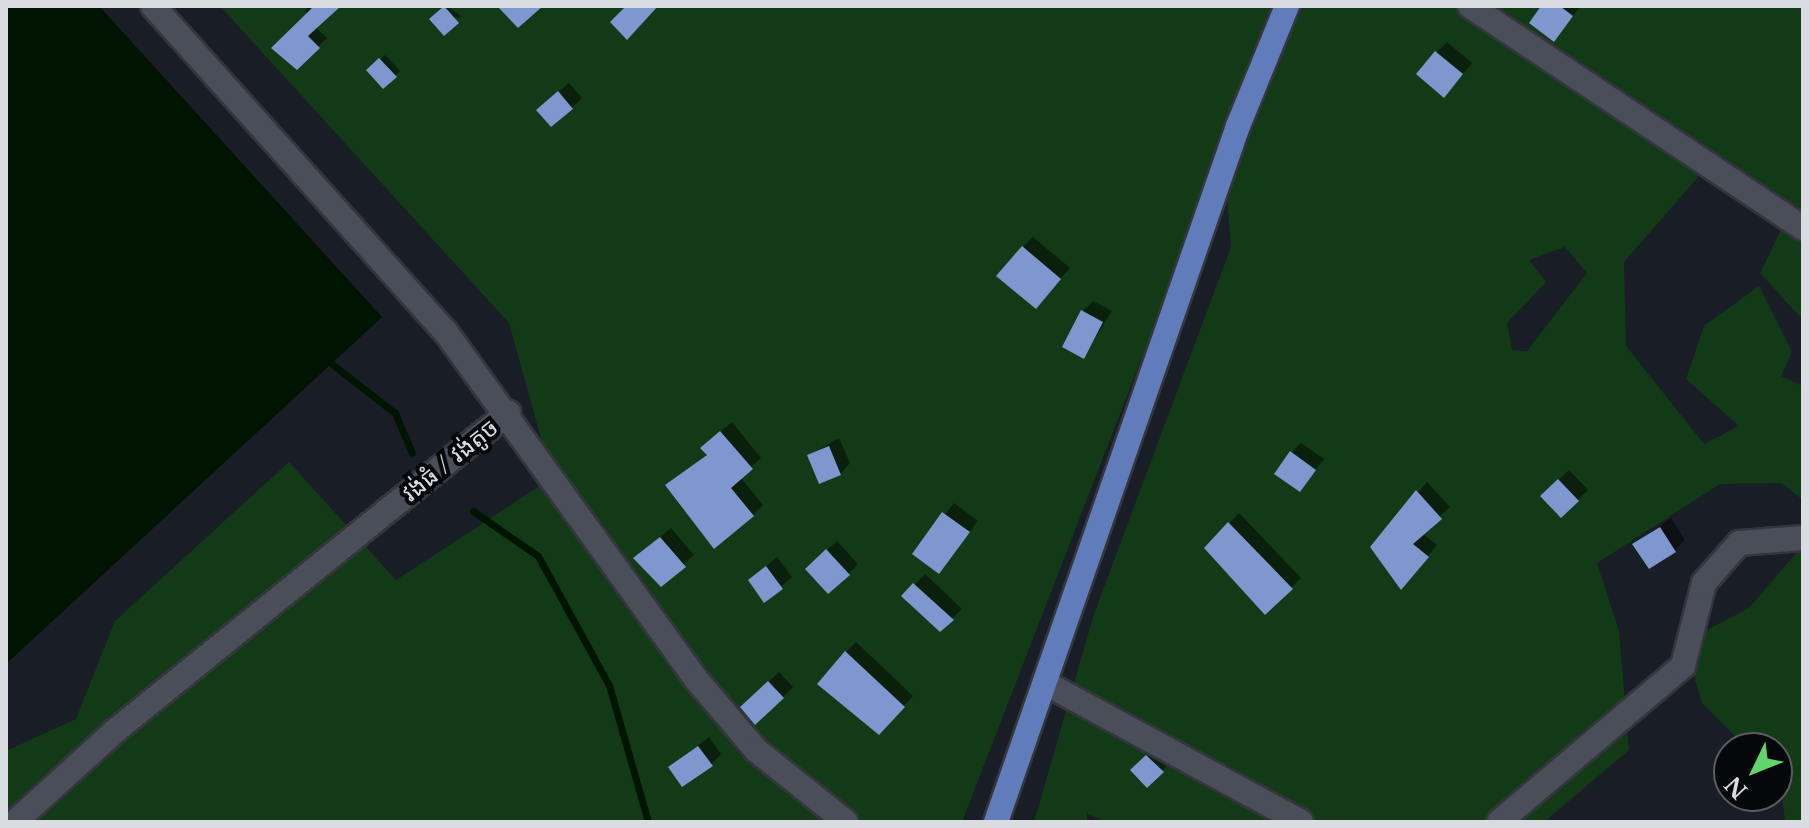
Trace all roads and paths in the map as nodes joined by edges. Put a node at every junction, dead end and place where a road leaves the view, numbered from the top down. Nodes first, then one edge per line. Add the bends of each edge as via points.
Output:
1 (153, 6) edge
2 (1287, 6) edge
3 (1470, 6) edge
4 (1803, 228) edge
5 (508, 413) junction
6 (1803, 538) edge
7 (1047, 684) junction
8 (15, 822) edge
9 (846, 822) edge
10 (996, 822) edge
11 (1301, 822) edge
12 (1499, 822) edge

1 - 5 street, វង់ធំ / វង់តូច via 445,331
2 - 7 main road via 1238,126
3 - 4 street
5 - 8 street, វង់ធំ / វង់តូច via 115,731
5 - 9 street via 696,679 785,778
6 - 12 street via 1739,543 1704,583 1683,666
7 - 10 main road
7 - 11 street

